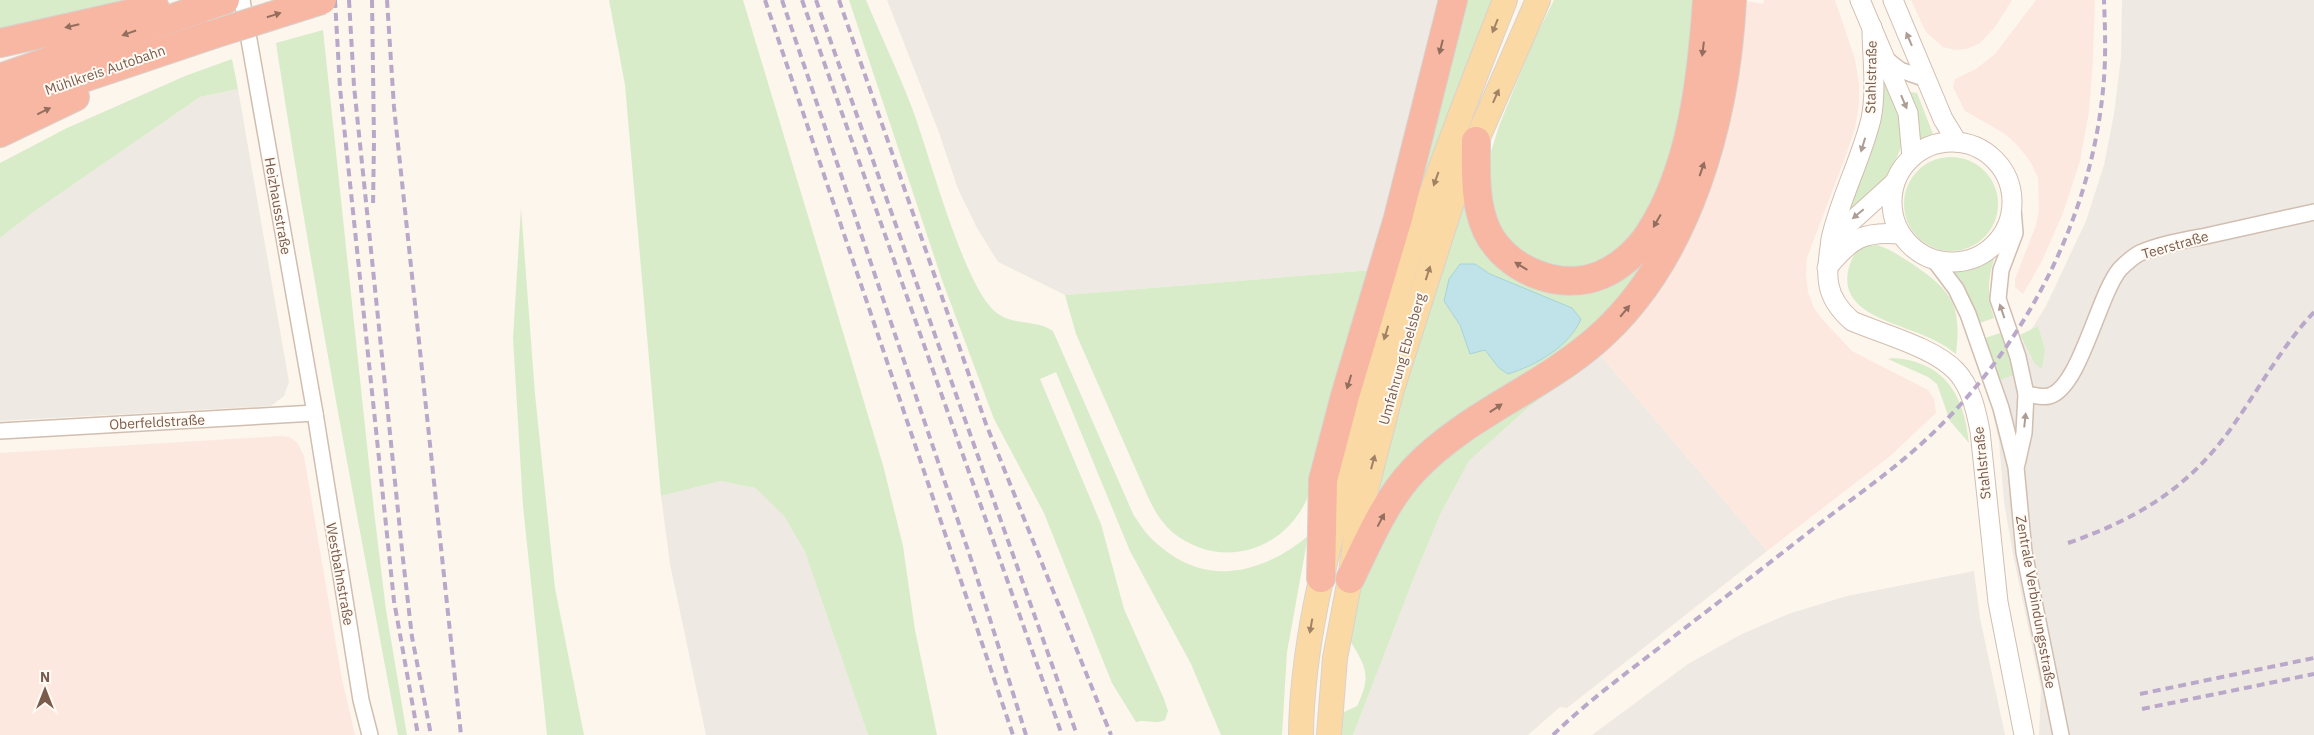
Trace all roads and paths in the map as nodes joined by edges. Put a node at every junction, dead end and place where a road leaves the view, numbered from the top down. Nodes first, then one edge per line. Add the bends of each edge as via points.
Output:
1 (242, 0) edge
2 (322, 0) edge
3 (1453, 0) edge
4 (1505, 0) edge
5 (1538, 0) edge
6 (1707, 0) edge
7 (1732, 0) edge
8 (1860, 0) edge
9 (1893, 0) edge
10 (207, 2) edge
11 (1872, 27) junction
12 (0, 43) edge
13 (184, 44) junction
14 (1884, 58) junction
15 (0, 78) edge
16 (1926, 79) junction
17 (0, 106) edge
18 (0, 133) edge
19 (1476, 141) junction
20 (1957, 142) junction
21 (1912, 157) junction
22 (1895, 182) junction
23 (2013, 208) junction
24 (2314, 212) edge
25 (1900, 234) junction
26 (1831, 240) junction
27 (1935, 261) junction
28 (1827, 268) junction
29 (2026, 394) junction
30 (315, 412) junction
31 (0, 431) edge
32 (2016, 468) junction
33 (1321, 578) junction
34 (1350, 579) junction
35 (370, 735) edge
36 (1301, 735) edge
37 (1329, 735) edge
38 (2024, 735) edge
39 (2061, 735) edge

1 - 30 street, Heizhausstraße
13 -> 2 highway, Mühlkreis Autobahn, bridge
3 -> 33 highway via 1398,218 1323,480
4 -> 33 main road, Umfahrung Ebelsberg via 1408,262 1372,381
19 -> 5 main road, Umfahrung Ebelsberg
6 -> 19 highway via 1698,92 1675,178 1661,214 1648,235 1618,266 1600,276 1555,280 1516,264 1487,232 1480,213
34 -> 7 highway via 1388,507 1412,472 1446,440 1567,364 1621,315 1650,280 1696,187 1712,138 1724,90
8 - 11 street, Stahlstraße
16 -> 9 street
10 -> 12 highway
10 -> 15 highway, Mühlkreis Autobahn
11 - 14 street, Stahlstraße
11 -> 26 street, Stahlstraße via 1871,118
13 - 17 highway, Mühlkreis Autobahn
18 -> 13 highway
14 - 16 street via 1900,70
14 -> 21 street, Stahlstraße via 1908,113
16 - 20 street
34 -> 19 main road, Umfahrung Ebelsberg via 1358,521 1392,389 1458,183
20 - 21 street via 1930,146
20 - 23 street via 1977,147 1996,160 2006,174
21 - 22 street
22 - 25 street via 1892,206
22 -> 26 street
23 - 27 street via 2005,231 1990,250 1974,259 1952,263
29 -> 23 street via 1998,299 2001,270 2015,233
24 - 29 street, Teerstraße via 2138,253 2121,268 2109,285 2086,347 2063,385 2049,396
25 - 27 street via 1919,253
25 - 28 street via 1869,234 1855,240
26 - 28 street, Stahlstraße
27 - 32 street via 1956,289 1968,314 2001,408
28 - 38 street, Stahlstraße via 1830,291 1842,312 1852,321 1938,357 1956,370 1972,400 1980,431 1998,602
32 -> 29 street via 2024,433
30 - 31 street, Oberfeldstraße
30 - 35 street, Westbahnstraße via 361,700
32 - 39 street, Zentrale Verbindungsstraße via 2024,552
33 -> 36 main road, Umfahrung Ebelsberg via 1303,688
34 - 37 main road, Umfahrung Ebelsberg via 1335,658

